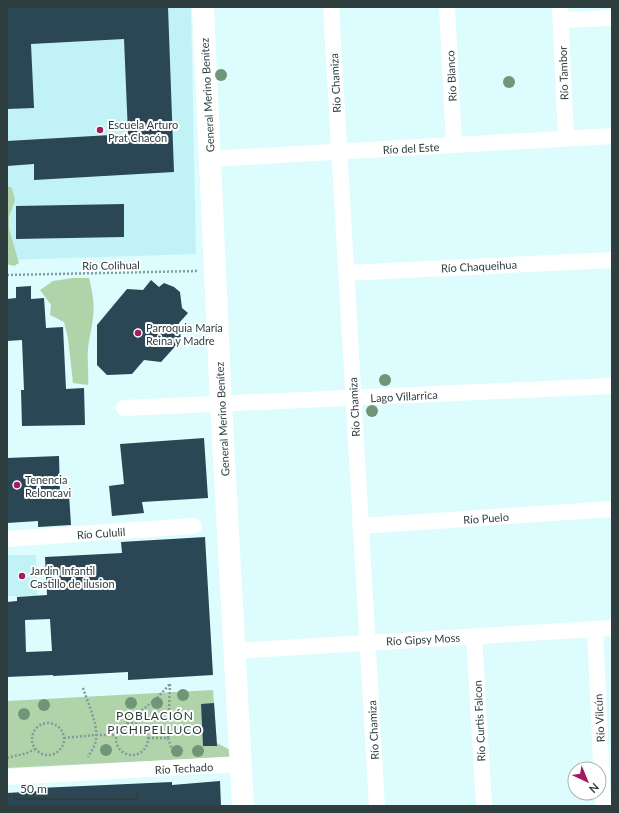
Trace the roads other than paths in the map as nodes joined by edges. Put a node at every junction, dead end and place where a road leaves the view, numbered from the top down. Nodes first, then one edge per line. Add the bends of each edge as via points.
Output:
1 (203, 7) edge
2 (331, 7) edge
3 (447, 7) edge
4 (560, 14) edge
5 (612, 18) edge
6 (612, 136) edge
7 (566, 138) junction
8 (454, 145) junction
9 (339, 152) junction
10 (210, 159) junction
11 (612, 260) edge
12 (346, 273) junction
13 (612, 386) edge
14 (354, 398) junction
15 (222, 404) junction
16 (124, 408) dead end
17 (612, 509) edge
18 (194, 526) dead end
19 (360, 526) junction
20 (7, 539) edge
21 (612, 628) edge
22 (594, 629) junction
23 (474, 636) junction
24 (368, 642) junction
25 (235, 651) junction
26 (606, 753) edge
27 (241, 764) junction
28 (7, 777) edge
29 (243, 806) edge
30 (378, 806) edge
31 (484, 806) edge
32 (603, 806) edge

1 - 10 street, General Merino Benítez
2 - 9 street, Río Chamiza
3 - 8 street, Río Blanco
4 - 5 street
4 - 7 street, Río Tambor
6 - 7 street, Río del Este
7 - 8 street, Río del Este
8 - 9 street, Río del Este
9 - 10 street, Río del Este
9 - 12 street, Río Chamiza
10 - 15 street, General Merino Benítez
11 - 12 street, Río Chaqueihua
12 - 14 street, Río Chamiza
13 - 14 street, Lago Villarrica
14 - 15 street, Lago Villarrica
14 - 19 street, Río Chamiza
15 - 16 street, Lago Villarrica
15 - 25 street, General Merino Benítez
17 - 19 street, Río Puelo
18 - 20 street, Río Cululil
19 - 24 street, Río Chamiza
21 - 22 street, Río Gipsy Moss
22 - 23 street, Río Gipsy Moss
22 - 26 street, Río Vilcún
23 - 24 street, Río Gipsy Moss
23 - 31 street, Río Curtis Falcon
24 - 25 street, Río Gipsy Moss
24 - 30 street, Río Chamiza
25 - 27 street, General Merino Benítez
26 - 32 street, Río Vilcún
27 - 28 street, Río Techado
27 - 29 street, General Merino Benítez

